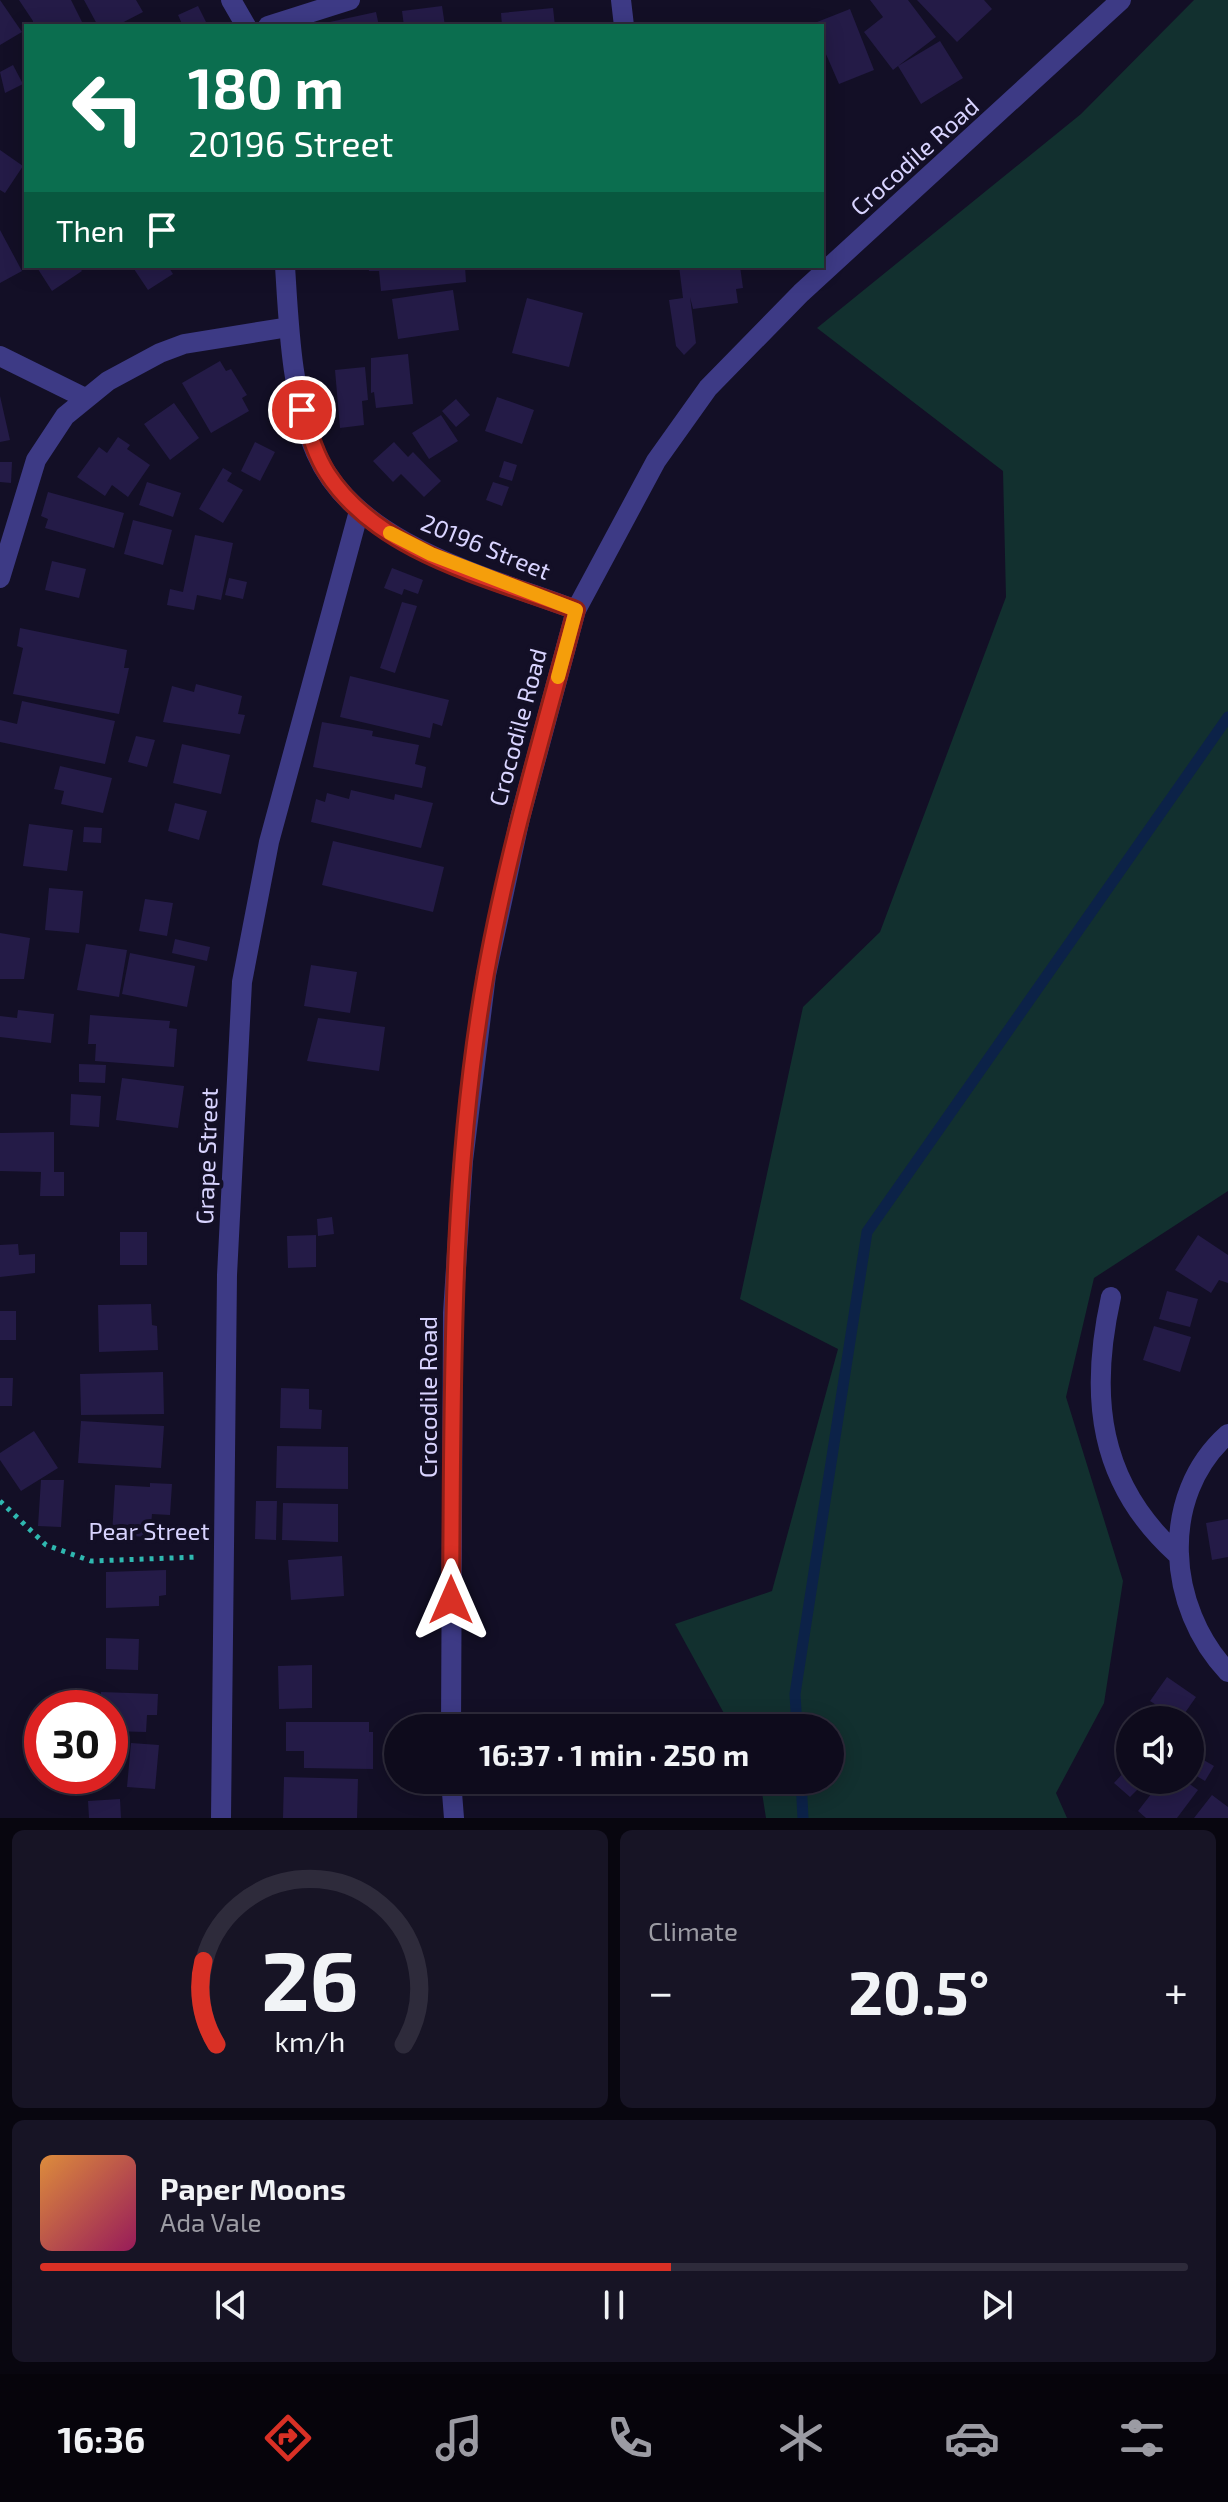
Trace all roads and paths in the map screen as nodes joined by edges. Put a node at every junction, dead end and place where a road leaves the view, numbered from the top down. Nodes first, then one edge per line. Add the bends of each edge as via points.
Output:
1 (231, 0) edge
2 (350, 0) edge
3 (621, 0) edge
4 (1121, 0) edge
5 (245, 24) edge
6 (274, 24) edge
7 (624, 24) edge
8 (285, 268) edge
9 (289, 327) junction
10 (0, 356) edge
11 (85, 398) junction
12 (359, 511) junction
13 (0, 578) edge
14 (576, 610) junction
15 (1111, 1297) dead end
16 (1228, 1434) edge
17 (0, 1501) edge
18 (1177, 1554) junction
19 (222, 1556) junction
20 (1228, 1672) edge
21 (451, 1714) edge
22 (452, 1794) edge
23 (221, 1818) edge
24 (454, 1818) edge

1 - 5 street
2 - 6 street
3 - 7 street
4 - 14 street, Crocodile Road via 801,293 708,388 656,461
8 - 9 street, 20196 Street
9 - 11 street via 184,344 130,368
9 - 12 street, 20196 Street via 302,410 316,453
10 - 11 street
11 - 13 street via 65,416 36,460
12 - 14 street, 20196 Street via 431,554
12 - 19 street, Grape Street via 269,842 242,982 227,1275
14 - 21 street, Crocodile Road via 520,818 486,975 463,1161 453,1313
15 - 18 street via 1100,1347 1104,1431 1134,1505
16 - 18 street via 1195,1480 1181,1519
17 - 19 path, Pear Street via 46,1545 91,1561
18 - 20 street via 1186,1604 1201,1636
19 - 23 street, Grape Street
22 - 24 street

